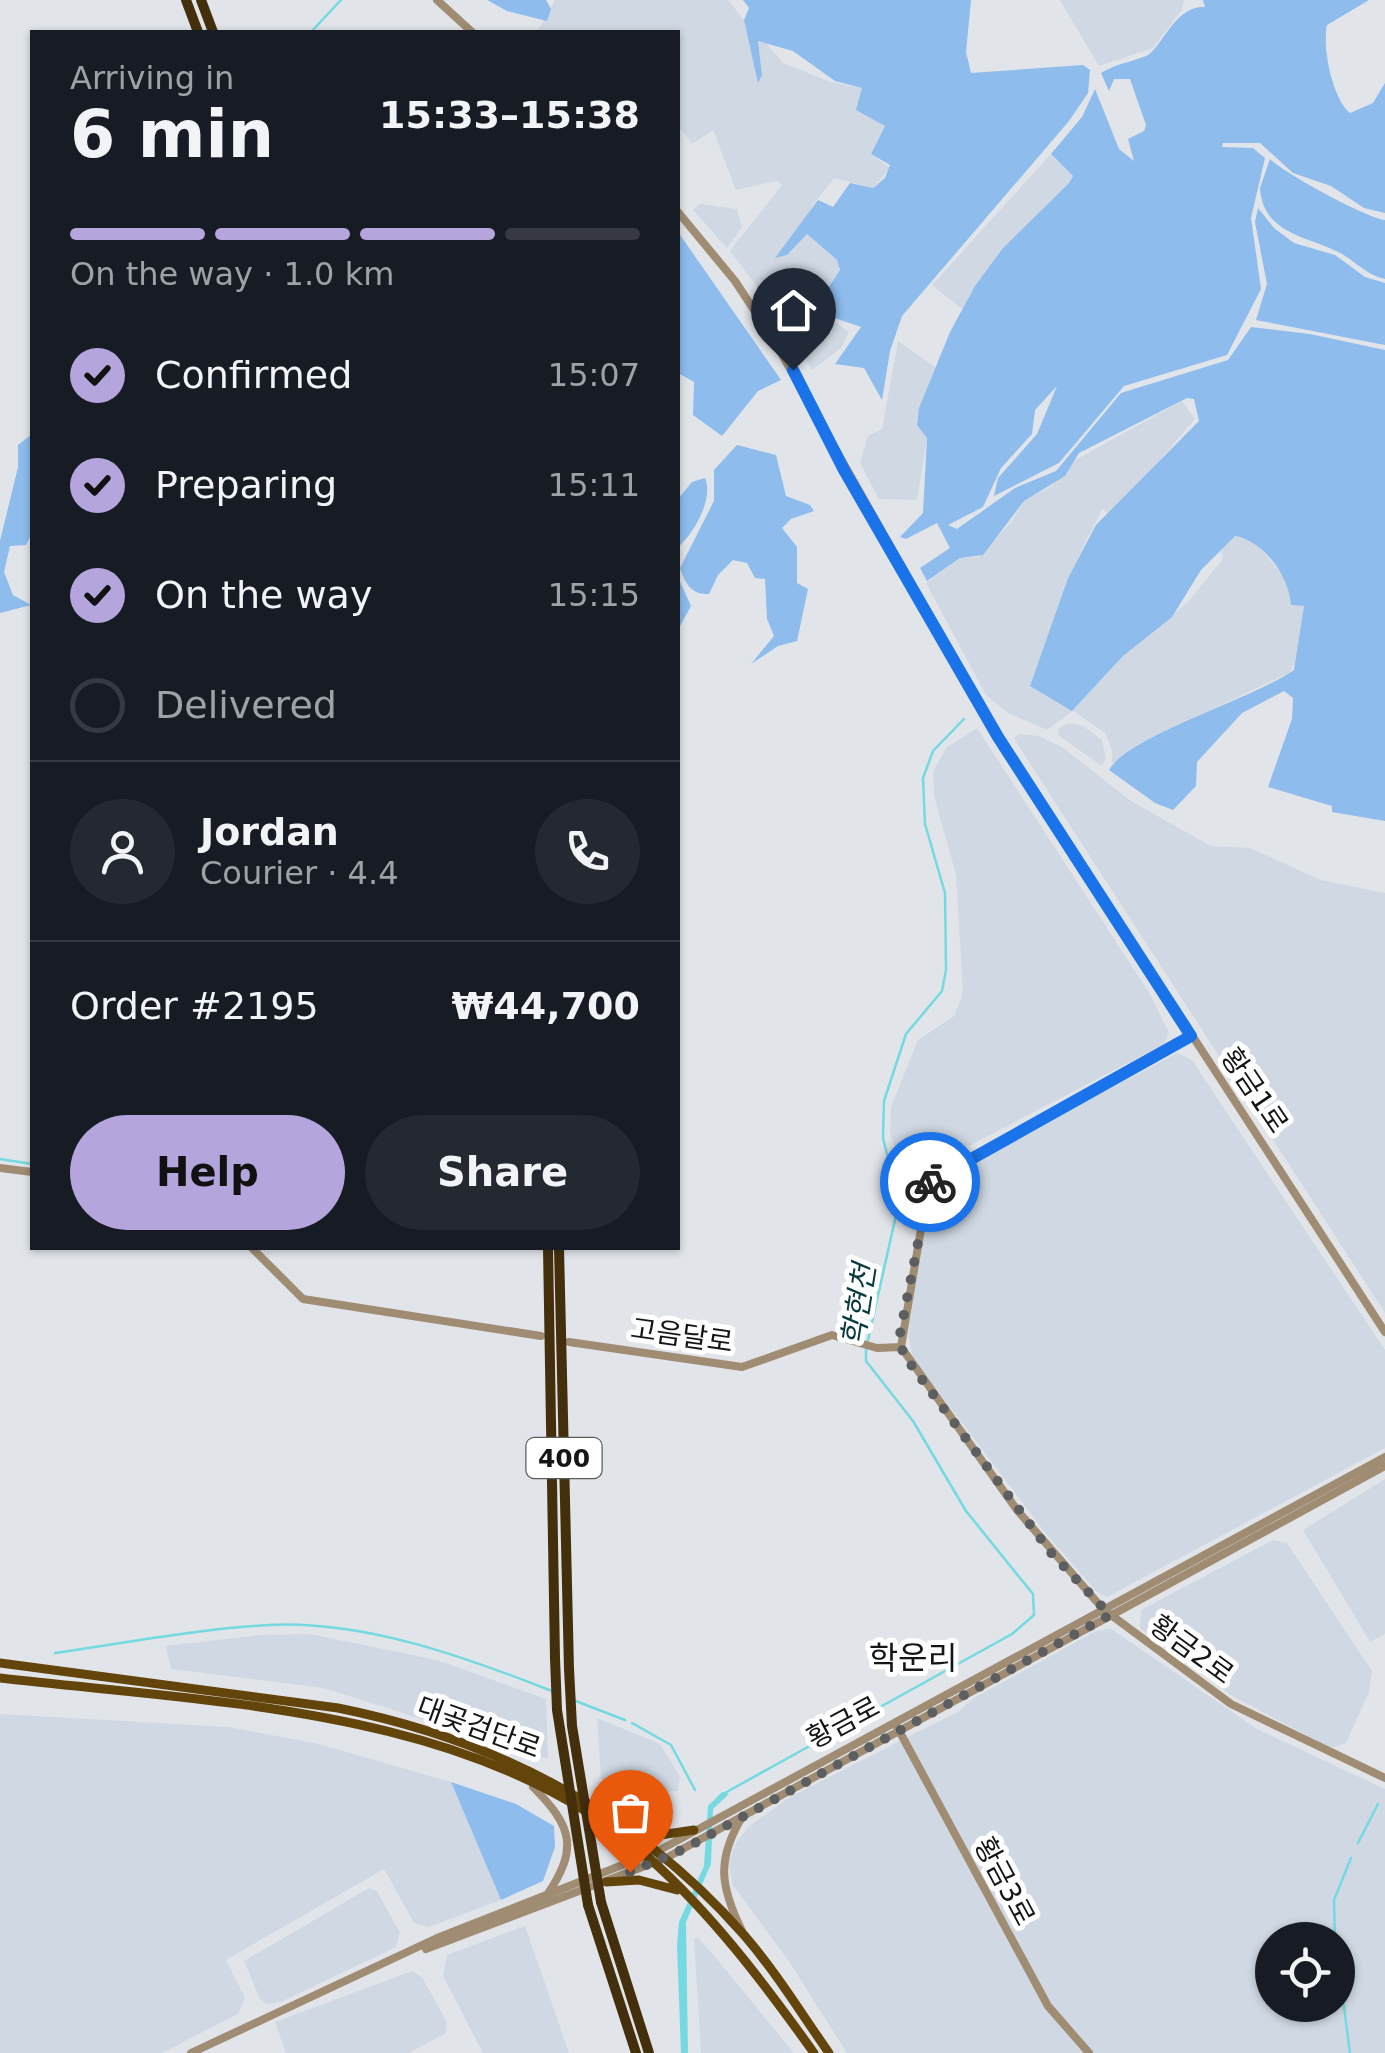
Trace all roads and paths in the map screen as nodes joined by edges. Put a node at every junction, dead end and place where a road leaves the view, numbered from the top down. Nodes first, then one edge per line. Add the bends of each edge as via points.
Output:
1 (186, 0) edge
2 (201, 0) edge
3 (437, 0) edge
4 (197, 30) edge
5 (212, 30) edge
6 (470, 30) edge
7 (680, 214) edge
8 (1191, 1036) junction
9 (0, 1168) edge
10 (30, 1172) edge
11 (254, 1250) edge
12 (548, 1250) edge
13 (560, 1250) edge
14 (1385, 1332) edge
15 (541, 1336) dead end
16 (570, 1342) dead end
17 (901, 1347) junction
18 (1385, 1457) edge
19 (1385, 1466) edge
20 (1106, 1612) junction
21 (0, 1662) edge
22 (0, 1678) edge
23 (896, 1725) junction
24 (1385, 1778) edge
25 (530, 1784) junction
26 (743, 1814) junction
27 (622, 1824) junction
28 (686, 1833) junction
29 (662, 1855) junction
30 (650, 1859) junction
31 (606, 1882) junction
32 (679, 1890) junction
33 (548, 1894) junction
34 (744, 1935) junction
35 (419, 1950) junction
36 (191, 2053) edge
37 (636, 2053) edge
38 (649, 2053) edge
39 (814, 2053) edge
40 (829, 2053) edge
41 (1089, 2053) edge

1 - 4 highway
2 - 5 highway
3 - 6 street
7 - 8 street, 황금1로 via 776,342 998,737
8 - 14 street, 황금1로
8 - 17 street via 930,1182
9 - 10 street
11 - 15 street via 303,1299
12 - 37 highway, 400, bridge via 557,1710 588,1904
13 - 38 highway, 400, bridge via 572,1726 601,1902
16 - 17 street, 고음달로 via 742,1366 826,1336
17 - 20 street, 황금2로 via 1017,1510
18 - 20 street, 황금로
19 - 20 street, 황금로
20 - 23 street, 황금로
20 - 24 street, 황금2로 via 1230,1704
21 - 27 main road, 대곶검단로 via 388,1718 527,1767
22 - 25 main road, 대곶검단로 via 356,1723
23 - 26 street, 황금로
23 - 28 street, 황금로
23 - 41 street, 황금3로 via 1048,2006
25 - 30 main road, 대곶검단로
25 - 33 street via 560,1817 568,1842 564,1868
26 - 29 street, 황금로
26 - 34 street via 721,1867 726,1898
27 - 28 main road via 654,1834
27 - 29 main road, 대곶검단로
28 - 29 street, 황금로
29 - 30 street, 황금로
29 - 34 main road, 대곶검단로
30 - 31 street, 황금로
30 - 32 main road, 대곶검단로
30 - 33 street, 황금로
31 - 32 main road via 640,1880
31 - 35 street, 황금로
32 - 39 main road, 대곶검단로 via 746,1960
33 - 35 street, 황금로
34 - 40 main road, 대곶검단로
35 - 36 street, 황금로

